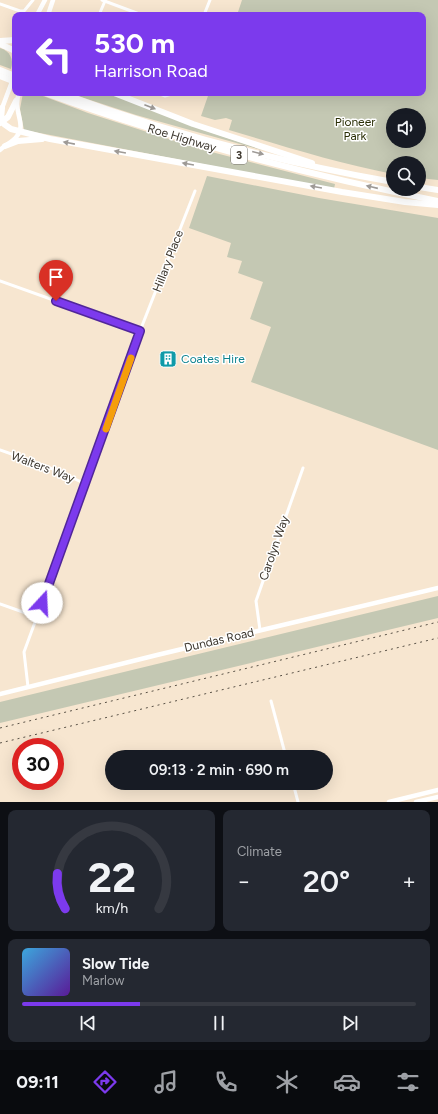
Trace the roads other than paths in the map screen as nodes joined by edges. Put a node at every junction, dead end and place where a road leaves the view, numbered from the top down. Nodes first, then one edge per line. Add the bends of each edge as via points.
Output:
1 (33, 0) edge
2 (44, 0) edge
3 (53, 0) edge
4 (103, 0) edge
5 (210, 0) edge
6 (0, 4) edge
7 (38, 12) edge
8 (49, 12) edge
9 (100, 12) edge
10 (134, 12) edge
11 (205, 12) edge
12 (12, 40) edge
13 (0, 41) edge
14 (0, 44) edge
15 (12, 50) edge
16 (0, 70) edge
17 (5, 76) edge
18 (12, 83) edge
19 (18, 96) edge
20 (54, 96) edge
21 (69, 96) edge
22 (122, 96) edge
23 (16, 100) junction
24 (1, 109) edge
25 (1, 123) edge
26 (20, 132) junction
27 (50, 139) junction
28 (2, 148) edge
29 (334, 171) junction
30 (386, 181) edge
31 (426, 188) edge
32 (438, 190) edge
33 (195, 191) dead end
34 (438, 201) edge
35 (438, 205) edge
36 (0, 281) edge
37 (140, 331) junction
38 (0, 450) edge
39 (302, 468) dead end
40 (86, 484) junction
41 (438, 588) edge
42 (0, 604) edge
43 (37, 617) junction
44 (260, 630) junction
45 (28, 687) junction
46 (0, 694) edge
47 (271, 700) dead end
48 (284, 750) edge
49 (295, 790) edge
50 (438, 790) edge
51 (438, 796) edge
52 (298, 802) edge
53 (389, 802) edge
54 (416, 802) edge

1 - 6 street via 24,11
2 - 7 main road
3 - 8 main road
4 - 9 street
4 - 10 street
5 - 11 street
12 - 13 highway
14 - 15 highway
16 - 17 highway
18 - 24 main road
19 - 23 main road
34 -> 20 highway, Roe Highway / 3 via 238,155
21 -> 29 highway, Roe Highway / 3 via 239,149
22 -> 29 highway via 193,124
23 - 25 highway via 8,117
23 - 26 main road
24 - 25 highway
25 - 26 highway
26 - 27 highway
26 - 28 main road
27 - 28 highway via 18,141
35 -> 27 highway via 342,192
29 - 30 highway, Roe Highway / 3
31 - 32 highway
33 - 37 street, Hillary Place
36 - 37 street
37 - 40 street, Hillary Place
38 - 40 street, Walters Way
39 - 44 street, Carolyn Way via 256,601
40 - 43 street, Hillary Place
41 - 44 main road, Dundas Road
42 - 43 street
43 - 45 street, Hillary Place via 24,652
44 - 45 main road, Dundas Road
45 - 46 main road, Dundas Road
47 - 48 street
49 - 52 street
50 - 53 main road
51 - 54 main road

